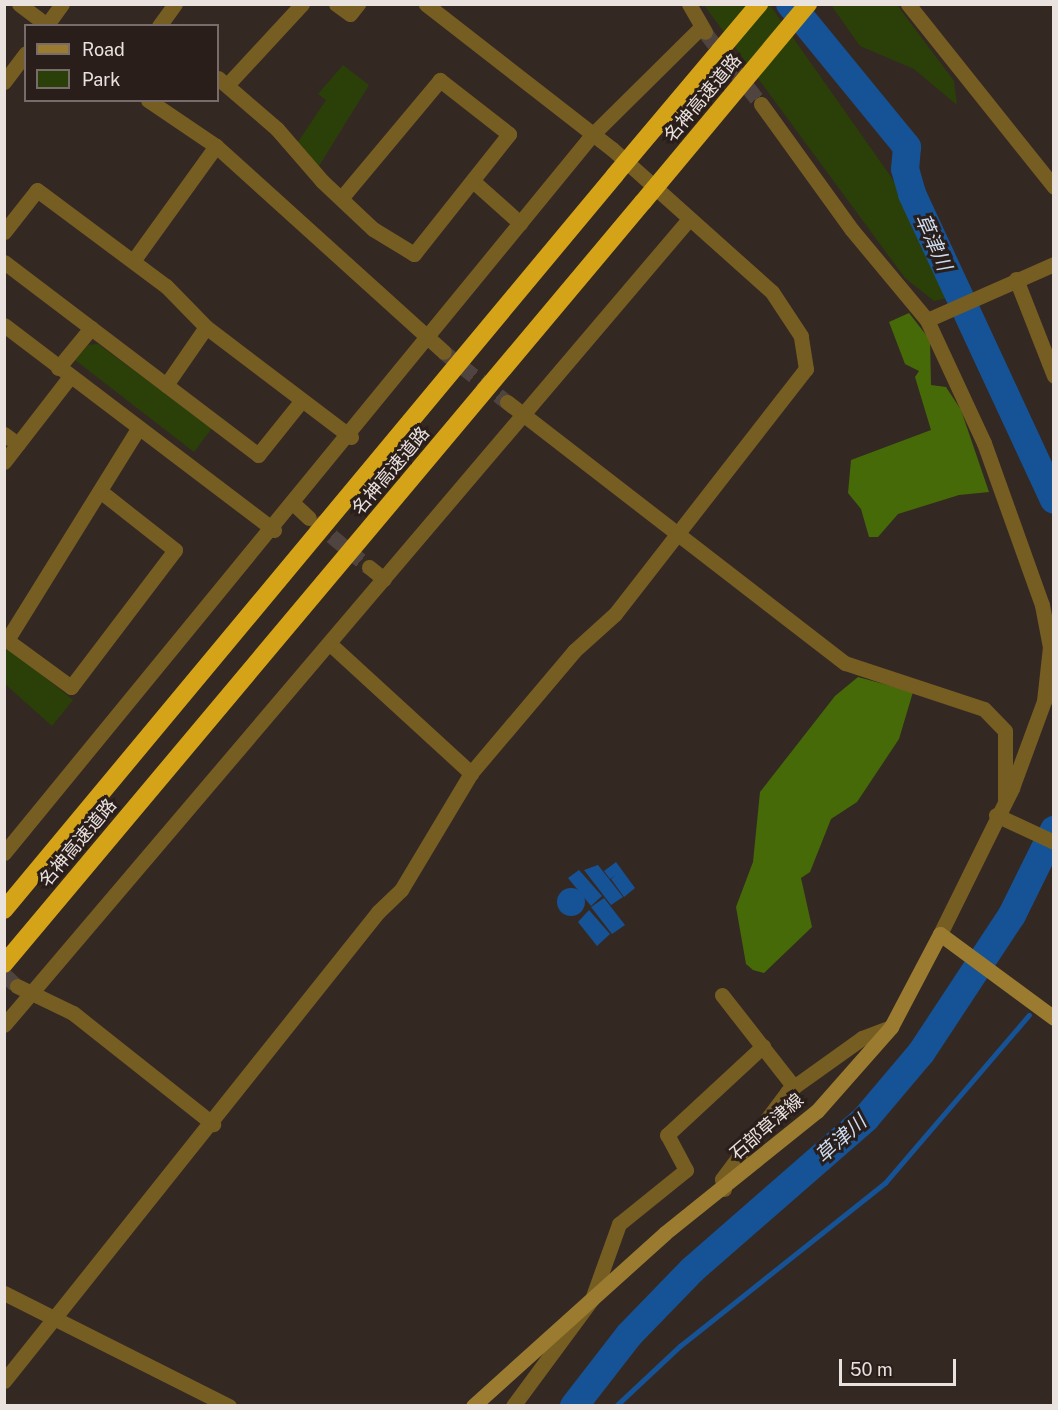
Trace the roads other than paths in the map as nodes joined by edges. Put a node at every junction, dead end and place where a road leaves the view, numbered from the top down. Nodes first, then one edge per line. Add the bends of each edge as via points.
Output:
1 (19, 4) edge
2 (62, 4) edge
3 (175, 4) edge
4 (302, 4) edge
5 (336, 4) edge
6 (358, 4) edge
7 (426, 4) edge
8 (689, 4) edge
9 (759, 4) edge
10 (808, 4) edge
11 (908, 4) edge
12 (46, 24) edge
13 (48, 24) edge
14 (160, 24) edge
15 (24, 54) edge
16 (10, 64) edge
17 (223, 81) edge
18 (4, 82) edge
19 (151, 102) edge
20 (761, 104) tunnel mouth
21 (591, 136) junction
22 (216, 146) junction
23 (474, 182) junction
24 (1053, 187) edge
25 (342, 197) junction
26 (689, 219) junction
27 (520, 223) junction
28 (4, 232) edge
29 (133, 261) junction
30 (4, 262) edge
31 (1053, 264) edge
32 (1011, 282) junction
33 (927, 320) junction
34 (4, 325) edge
35 (206, 327) junction
36 (91, 328) junction
37 (429, 340) junction
38 (444, 352) tunnel mouth
39 (64, 373) junction
40 (1053, 376) edge
41 (166, 386) junction
42 (302, 400) junction
43 (507, 402) tunnel mouth
44 (522, 414) junction
45 (138, 429) junction
46 (4, 434) edge
47 (351, 437) junction
48 (18, 444) junction
49 (4, 462) edge
50 (100, 491) junction
51 (295, 505) junction
52 (309, 518) tunnel mouth
53 (274, 530) junction
54 (677, 537) junction
55 (369, 567) tunnel mouth
56 (384, 579) junction
57 (6, 639) edge
58 (329, 643) junction
59 (471, 773) junction
60 (1005, 801) junction
61 (996, 815) junction
62 (1053, 842) edge
63 (4, 854) edge
64 (4, 910) edge
65 (940, 934) junction
66 (4, 964) edge
67 (18, 986) tunnel mouth
68 (34, 993) junction
69 (722, 994) dead end
70 (1053, 1018) edge
71 (4, 1025) edge
72 (891, 1027) junction
73 (763, 1046) junction
74 (794, 1087) junction
75 (213, 1124) junction
76 (724, 1189) junction
77 (4, 1293) edge
78 (592, 1299) junction
79 (53, 1321) junction
80 (4, 1381) edge
81 (229, 1406) edge
82 (473, 1406) edge
83 (513, 1406) edge

1 - 12 street
2 - 13 street
3 - 14 street
4 - 17 street
5 - 6 street via 350,14
7 - 21 street
8 - 21 street via 703,30
9 - 64 highway, 名神高速道路, bridge
10 - 66 highway, 名神高速道路, bridge
11 - 24 street
15 - 16 street
16 - 18 street
17 - 25 street
19 - 22 street
20 - 33 street via 852,230
21 - 26 street
21 - 27 street
22 - 29 street
22 - 37 street
23 - 25 street via 414,254 373,229
23 - 25 street via 509,134 440,80
23 - 27 street
26 - 44 street
26 - 54 street via 772,292 801,336 807,355 806,369
27 - 37 street
28 - 29 street via 37,190
29 - 35 street
30 - 36 street
31 - 32 street
32 - 33 street
32 - 40 street
33 - 60 street via 984,443 1042,605 1050,647 1044,701
34 - 39 street
35 - 41 street
35 - 42 street
36 - 39 street
36 - 41 street
37 - 38 street
37 - 47 street
39 - 45 street
39 - 48 street
41 - 42 street via 258,456
42 - 47 street
43 - 44 street
44 - 54 street
44 - 56 street
45 - 50 street
45 - 53 street
46 - 48 street
47 - 51 street
48 - 49 street
50 - 57 street
50 - 57 street via 175,550 71,687
51 - 52 street
51 - 53 street
53 - 63 street
54 - 59 street
54 - 60 street via 845,663 984,710 1005,731
55 - 56 street
56 - 58 street
58 - 59 street
58 - 68 street
59 - 75 street via 401,890 378,912
60 - 61 street
61 - 62 street
61 - 65 street
65 - 70 main road
65 - 72 main road, 石部草津線
67 - 68 street
68 - 71 street
68 - 75 street via 73,1013
69 - 73 street
72 - 74 street via 862,1038
72 - 76 main road, 石部草津線 via 817,1111
73 - 74 street
73 - 78 street via 667,1135 686,1170 620,1224
74 - 76 street via 722,1179
75 - 79 street
76 - 78 main road, 石部草津線 via 665,1233
77 - 79 street
78 - 82 main road, 石部草津線
78 - 83 street
79 - 80 street
79 - 81 street

